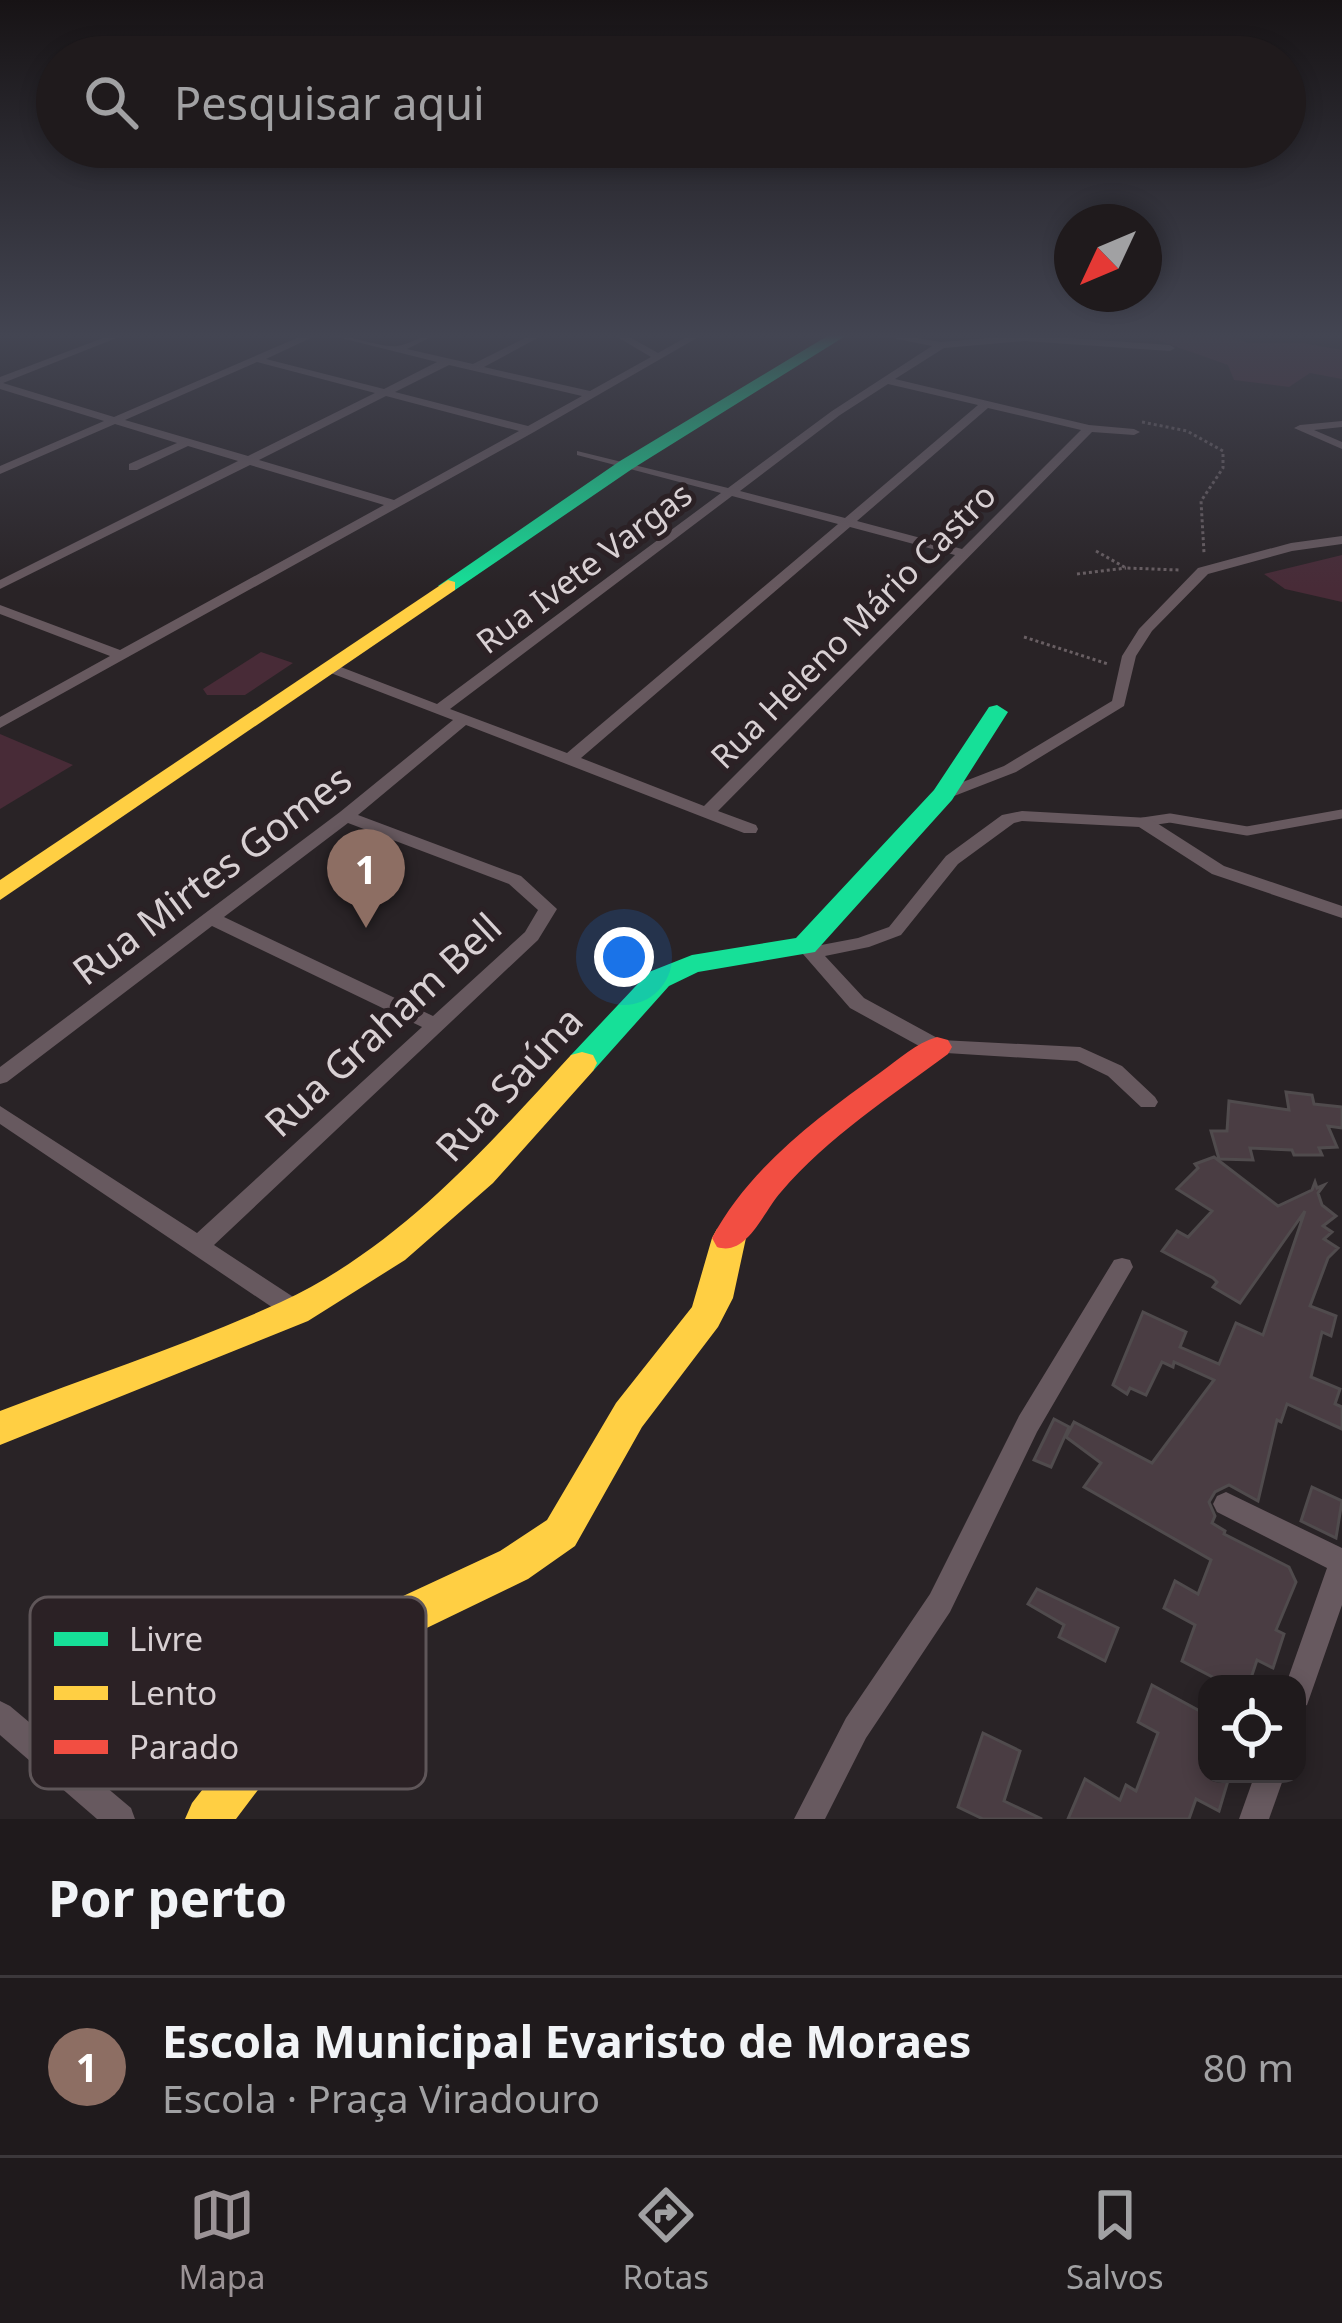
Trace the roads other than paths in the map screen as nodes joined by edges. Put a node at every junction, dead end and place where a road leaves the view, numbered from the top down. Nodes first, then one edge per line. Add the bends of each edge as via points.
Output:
1 (115, 420) edge
2 (120, 420) edge
3 (337, 420) edge
4 (490, 420) edge
5 (548, 420) edge
6 (700, 420) edge
7 (829, 420) edge
8 (967, 420) edge
9 (1050, 420) edge
10 (1342, 424) edge
11 (1134, 426) road end
12 (1089, 428) junction
13 (530, 430) junction
14 (190, 441) junction
15 (1342, 446) edge
16 (581, 453) dead end
17 (257, 460) junction
18 (626, 465) junction
19 (133, 467) dead end
20 (0, 470) edge
21 (728, 493) junction
22 (394, 504) junction
23 (843, 523) junction
24 (1342, 540) edge
25 (964, 553) junction
26 (0, 585) edge
27 (0, 609) edge
28 (122, 656) junction
29 (328, 667) junction
30 (437, 711) junction
31 (998, 712) dead end
32 (462, 721) junction
33 (0, 723) edge
34 (568, 761) junction
35 (943, 795) junction
36 (707, 812) junction
37 (1342, 814) edge
38 (346, 816) junction
39 (1143, 822) junction
40 (750, 830) dead end
41 (0, 892) edge
42 (1342, 912) edge
43 (210, 918) junction
44 (808, 949) junction
45 (435, 1025) junction
46 (937, 1047) junction
47 (0, 1077) edge
48 (1148, 1102) dead end
49 (0, 1114) edge
50 (201, 1243) junction
51 (1121, 1267) dead end
52 (296, 1311) junction
53 (0, 1429) edge
54 (1226, 1504) dead end
55 (1342, 1563) edge
56 (426, 1607) edge
57 (1304, 1675) edge
58 (0, 1716) edge
59 (30, 1742) edge
60 (1267, 1783) edge
61 (86, 1789) edge
62 (231, 1789) edge
63 (121, 1819) edge
64 (208, 1819) edge
65 (808, 1819) edge
66 (1254, 1819) edge

1 - 20 street
2 - 14 street
3 - 17 street
4 - 13 street
5 - 13 street
6 - 18 street
7 - 21 street, Rua Ivete Vargas
8 - 23 street
9 - 12 street
10 - 15 street via 1300,428
11 - 12 street
12 - 25 street, Rua Heleno Mário Castro
13 - 22 street
14 - 17 street
14 - 19 street
16 - 18 street
17 - 22 street
17 - 26 street
18 - 21 street
18 - 29 street
21 - 23 street
21 - 30 street, Rua Ivete Vargas
22 - 28 street
23 - 25 street
23 - 34 street
24 - 35 street via 1203,571 1146,629 1125,669 1119,703 1010,769
25 - 36 street, Rua Heleno Mário Castro
27 - 28 street
28 - 33 street
29 - 30 street
29 - 41 street
30 - 32 street
31 - 35 street
32 - 34 street
32 - 38 street, Rua Mirtes Gomes
34 - 36 street
35 - 44 street
36 - 40 street
37 - 39 lane via 1313,813 1259,831 1172,815
38 - 43 street, Rua Mirtes Gomes
38 - 45 street, Rua Graham Bell via 515,880 548,909 532,937
39 - 42 street via 1218,869
39 - 44 street via 1008,819 952,860 895,931
43 - 45 street
43 - 47 street, Rua Mirtes Gomes
44 - 46 street via 856,1004
44 - 52 street, Rua Saúna via 692,964 659,979 482,1174 393,1250
45 - 50 street, Rua Graham Bell
46 - 48 street via 1080,1054 1114,1070
46 - 56 street via 812,1140 769,1183 730,1235 705,1317 622,1426 561,1533
49 - 50 street
50 - 52 street
51 - 65 street via 1019,1440 940,1603 856,1728
52 - 53 street, Rua Saúna
54 - 55 street
55 - 57 street
58 - 59 street
60 - 66 street
61 - 63 street
62 - 64 street

